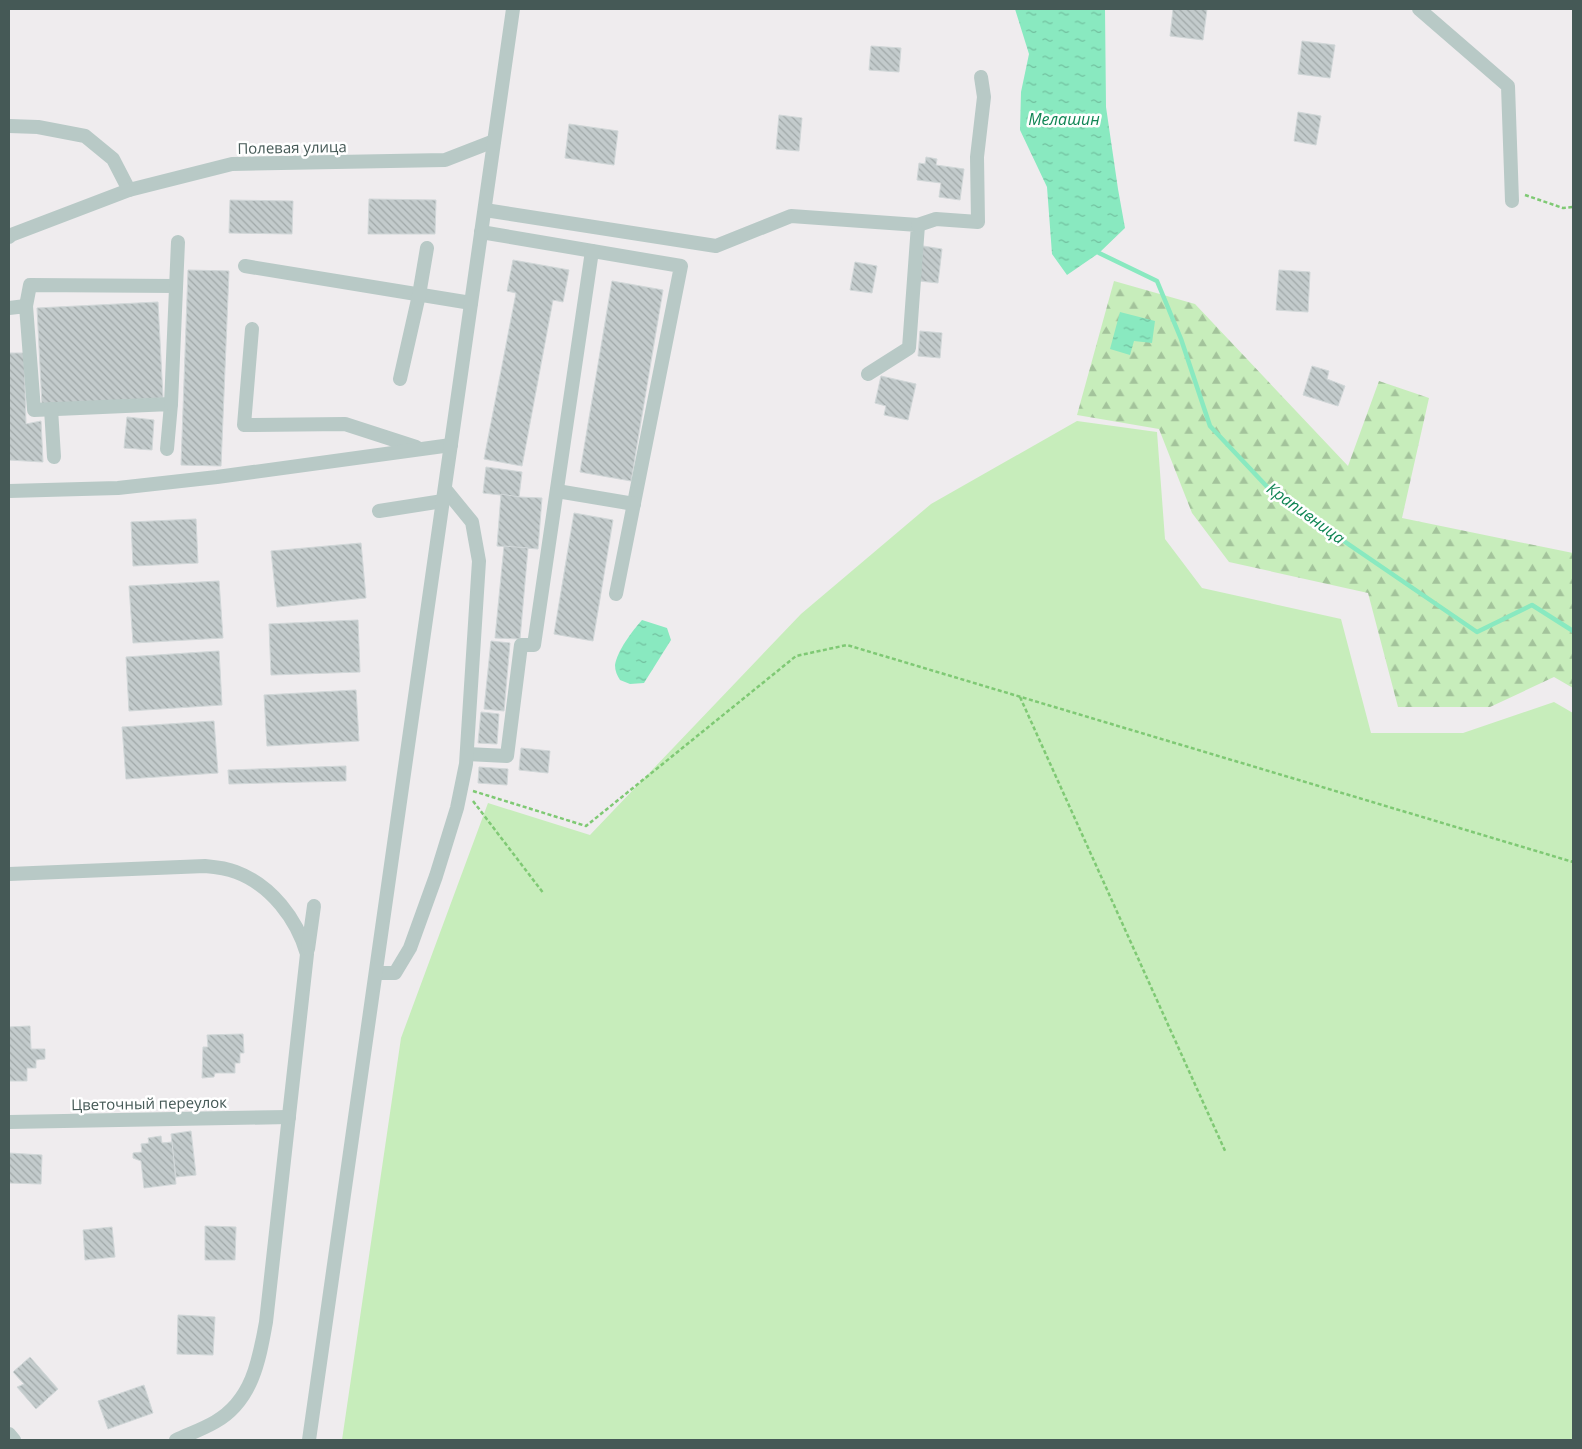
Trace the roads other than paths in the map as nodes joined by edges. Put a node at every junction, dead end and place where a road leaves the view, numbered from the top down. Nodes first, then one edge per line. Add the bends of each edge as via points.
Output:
1 (513, 9) edge
2 (1419, 9) edge
3 (981, 77) dead end
4 (9, 126) edge
5 (494, 141) junction
6 (129, 190) junction
7 (1512, 196) road end
8 (485, 210) junction
9 (918, 226) junction
10 (481, 232) junction
11 (9, 237) edge
12 (178, 242) dead end
13 (427, 248) dead end
14 (592, 251) junction
15 (245, 266) dead end
16 (176, 286) junction
17 (419, 295) junction
18 (471, 303) junction
19 (26, 306) junction
20 (9, 308) edge
21 (252, 329) dead end
22 (868, 374) dead end
23 (400, 379) dead end
24 (170, 404) junction
25 (51, 409) junction
26 (451, 444) junction
27 (422, 448) junction
28 (168, 449) dead end
29 (54, 457) dead end
30 (9, 490) edge
31 (557, 491) junction
32 (444, 495) junction
33 (634, 504) junction
34 (379, 511) dead end
35 (616, 594) dead end
36 (467, 754) junction
37 (9, 874) edge
38 (314, 906) dead end
39 (307, 954) junction
40 (376, 973) junction
41 (289, 1117) junction
42 (9, 1122) edge
43 (9, 1434) edge
44 (14, 1440) edge
45 (176, 1440) edge
46 (309, 1440) edge

1 - 5 street
2 - 7 street via 1508,86
3 - 9 street via 984,97 977,156 978,222 936,219
4 - 6 street via 38,127 84,136 113,159
5 - 6 street, Полевая улица via 445,160 232,164
5 - 8 street
6 - 11 street, Полевая улица
8 - 9 street via 716,246 791,216
8 - 10 street
9 - 22 street via 909,348
10 - 14 street
10 - 18 street
12 - 16 street
13 - 17 street
14 - 31 street
14 - 33 street via 681,266
15 - 17 street
16 - 19 street via 30,285
16 - 24 street
17 - 18 street
17 - 23 street
18 - 26 street
19 - 20 street
19 - 25 street via 34,410
21 - 27 street via 244,426 344,424
24 - 25 street
24 - 28 street
25 - 29 street
26 - 27 street
26 - 32 street
27 - 30 street via 217,478 118,488
31 - 33 street
31 - 36 street via 534,645 521,645 507,756
32 - 34 street
32 - 36 street via 472,522 479,561
32 - 40 street
33 - 35 street
36 - 40 street via 457,808 410,948 395,973
37 - 39 street via 205,866 223,868 249,878 270,892 294,922
38 - 39 street
39 - 41 street
40 - 46 street
41 - 42 street, Цветочный переулок
41 - 45 street via 260,1359 251,1384 238,1404 216,1422
43 - 44 street

